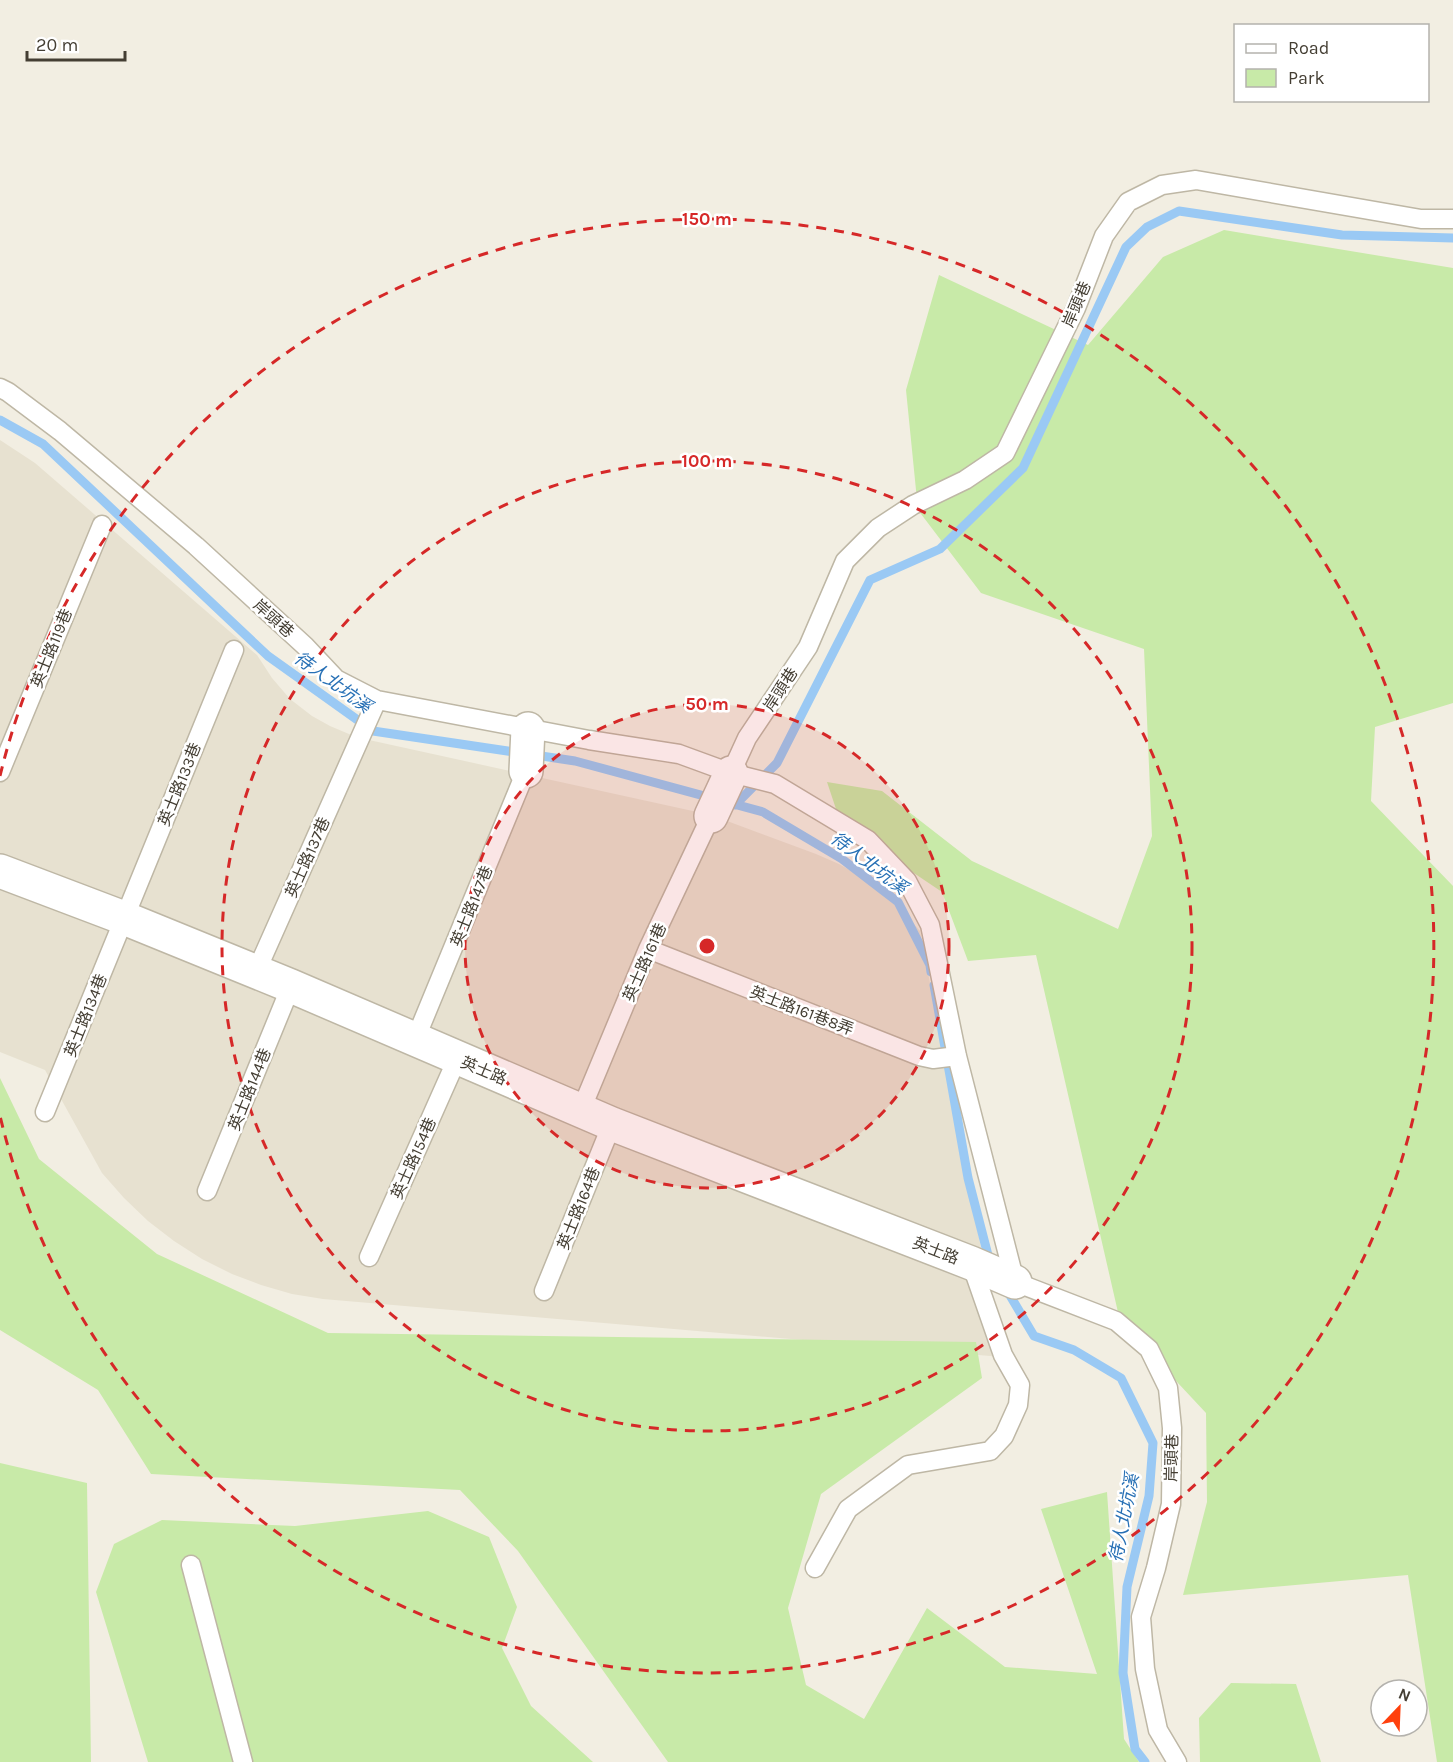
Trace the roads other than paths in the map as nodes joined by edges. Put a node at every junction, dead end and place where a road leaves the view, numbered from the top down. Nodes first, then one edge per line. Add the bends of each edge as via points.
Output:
1 (1453, 219) edge
2 (0, 388) edge
3 (102, 525) dead end
4 (234, 650) dead end
5 (377, 700) junction
6 (528, 729) junction
7 (526, 771) joint
8 (0, 772) edge
9 (731, 774) junction
10 (711, 816) joint
11 (0, 871) edge
12 (124, 918) junction
13 (648, 949) junction
14 (256, 972) junction
15 (291, 986) junction
16 (415, 1040) junction
17 (957, 1056) junction
18 (457, 1059) junction
19 (581, 1110) junction
20 (45, 1112) dead end
21 (612, 1124) junction
22 (207, 1191) dead end
23 (369, 1257) dead end
24 (971, 1263) junction
25 (1015, 1282) junction
26 (544, 1291) dead end
27 (190, 1565) dead end
28 (815, 1568) dead end
29 (243, 1762) edge
30 (1177, 1762) edge

1 - 9 lane, 岸頭巷 via 1421,219 1196,180 1162,184 1128,202 1104,236 1076,308 1005,453 878,528 845,561 808,647 747,738
2 - 5 lane, 岸頭巷 via 60,431 196,546 336,679
3 - 8 lane, 英士路119巷
4 - 12 lane, 英士路133巷
5 - 6 lane, 岸頭巷
5 - 14 lane, 英士路137巷
6 - 7 street
6 - 9 lane, 岸頭巷 via 679,754
7 - 16 lane, 英士路147巷
9 - 10 street
9 - 17 lane via 776,784 868,840 907,881 930,925
10 - 13 lane, 英士路161巷
11 - 12 street, 英士路
12 - 14 street, 英士路
12 - 20 lane, 英士路134巷
13 - 17 lane, 英士路161巷8弄 via 919,1056
13 - 19 lane, 英士路161巷
14 - 15 street, 英士路
15 - 16 street, 英士路
15 - 22 lane, 英士路144巷
16 - 18 street, 英士路
17 - 25 lane
18 - 19 street, 英士路
18 - 23 lane, 英士路154巷
19 - 21 street, 英士路
21 - 24 street, 英士路
21 - 26 lane, 英士路164巷
24 - 25 street, 岸頭巷
24 - 28 lane via 1003,1355 1020,1385 1018,1405 1004,1436 990,1451 908,1465 848,1509
25 - 30 lane, 岸頭巷 via 1116,1321 1149,1349 1168,1389 1171,1504 1141,1617 1145,1668 1158,1730
27 - 29 lane

